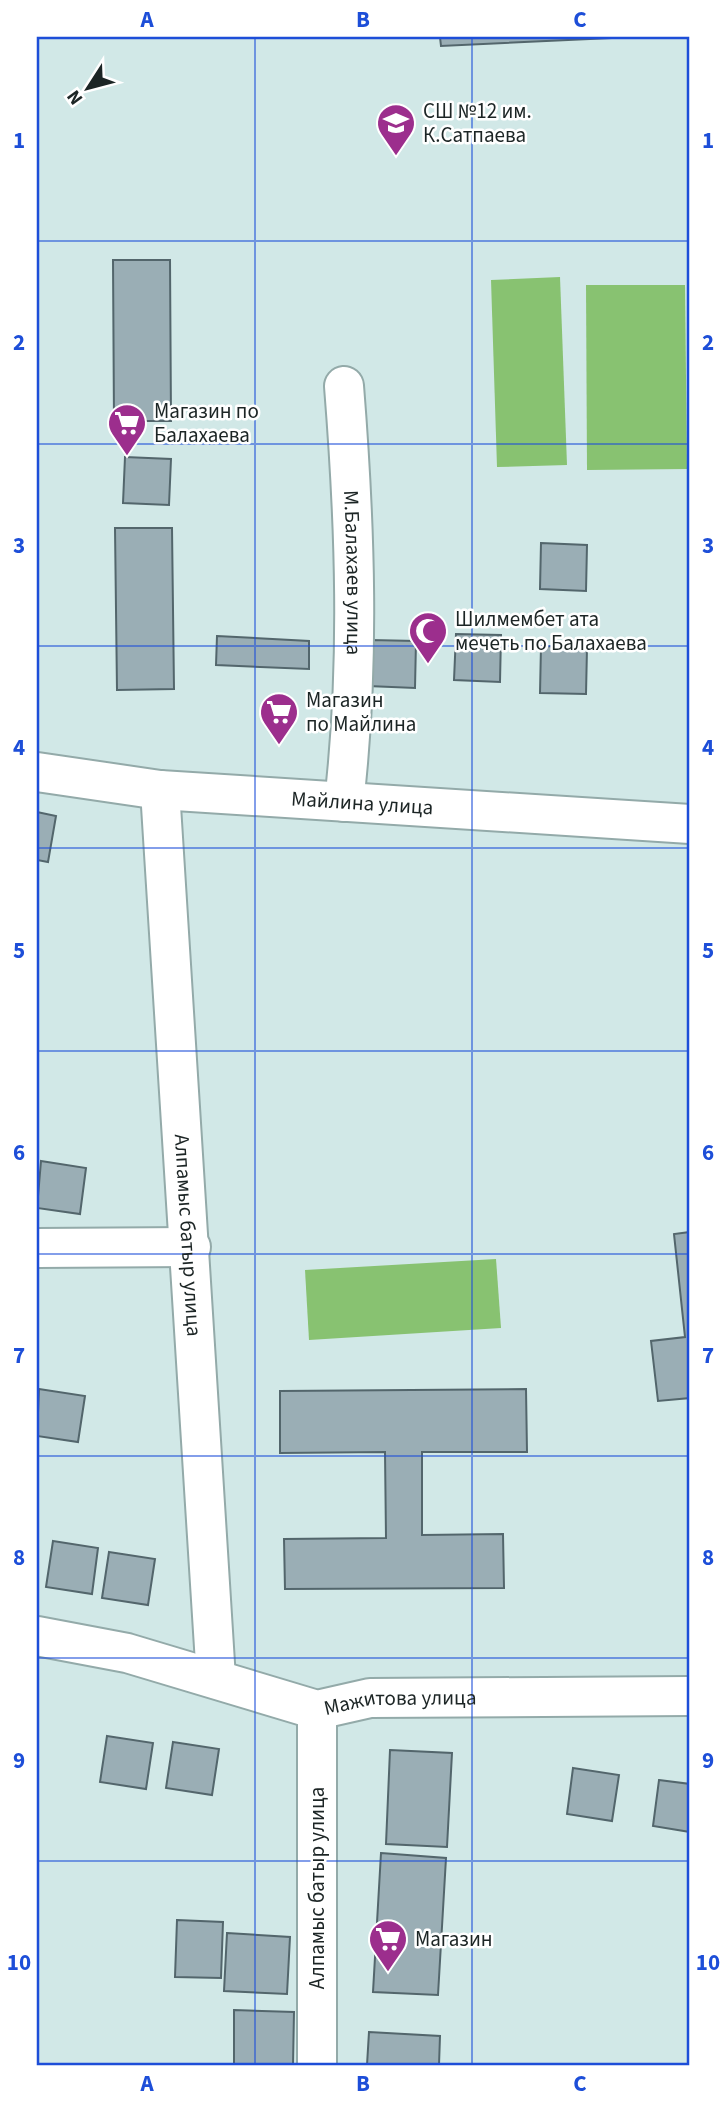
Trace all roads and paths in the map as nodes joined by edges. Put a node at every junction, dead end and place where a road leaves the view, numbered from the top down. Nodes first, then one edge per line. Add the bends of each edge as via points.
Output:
1 (344, 386) dead end
2 (37, 772) edge
3 (160, 790) junction
4 (344, 802) junction
5 (690, 824) edge
6 (191, 1247) junction
7 (37, 1248) edge
8 (37, 1636) edge
9 (216, 1679) junction
10 (690, 1696) edge
11 (317, 1710) junction
12 (317, 2065) edge

1 - 4 street, М.Балахаев улица via 352,488 352,729
2 - 3 street, Майлина улица
3 - 4 street, Майлина улица
3 - 6 street, Алпамыс батыр улица
4 - 5 street, Майлина улица
6 - 7 street
6 - 9 street, Алпамыс батыр улица
8 - 9 street, Мажитова улица via 127,1653
9 - 11 street, Мажитова улица
10 - 11 street, Мажитова улица via 370,1698
11 - 12 street, Алпамыс батыр улица

